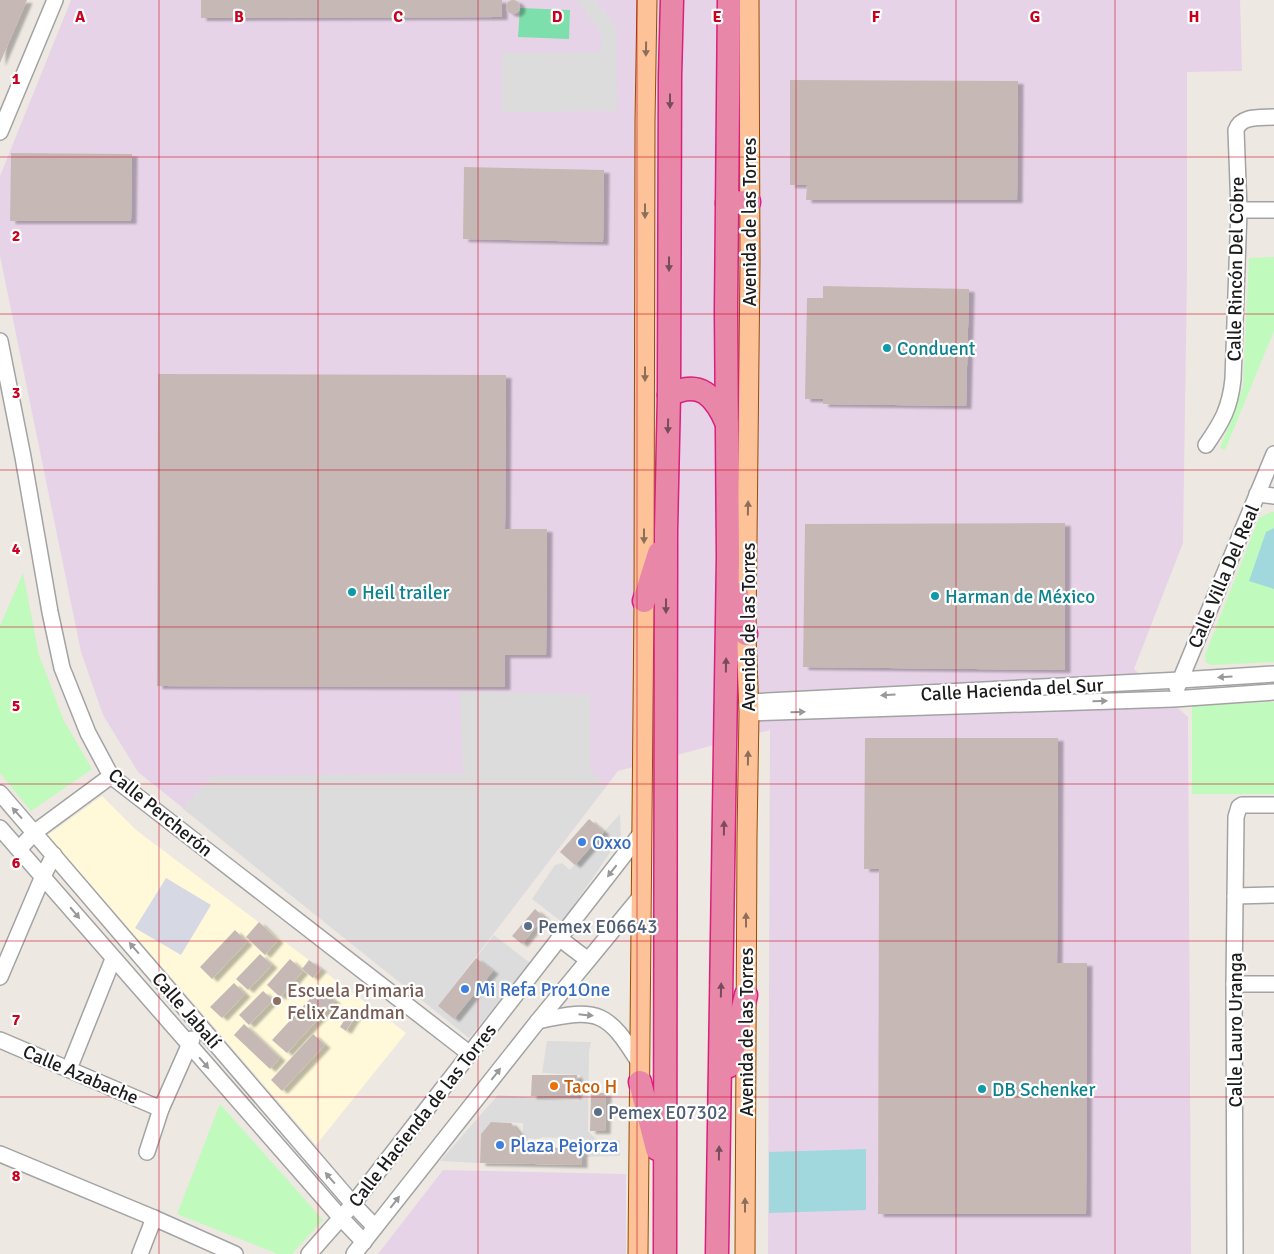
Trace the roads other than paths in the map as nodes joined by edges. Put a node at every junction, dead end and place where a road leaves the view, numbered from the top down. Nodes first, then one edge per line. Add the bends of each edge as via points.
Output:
1 (55, 0) edge
2 (647, 0) edge
3 (663, 0) edge
4 (672, 0) edge
5 (729, 0) edge
6 (736, 0) edge
7 (749, 0) edge
8 (729, 39) junction
9 (670, 76) junction
10 (1274, 117) edge
11 (0, 132) edge
12 (738, 202) junction
13 (1238, 210) junction
14 (1274, 210) edge
15 (0, 341) edge
16 (669, 394) junction
17 (728, 424) junction
18 (1206, 445) dead end
19 (1274, 454) edge
20 (1257, 494) junction
21 (1274, 496) edge
22 (666, 530) junction
23 (728, 557) junction
24 (644, 601) junction
25 (746, 634) junction
26 (1274, 674) edge
27 (1180, 680) junction
28 (1274, 692) edge
29 (1173, 699) junction
30 (749, 708) junction
31 (111, 776) junction
32 (0, 793) edge
33 (1274, 805) edge
34 (0, 828) edge
35 (35, 832) junction
36 (642, 832) junction
37 (19, 849) junction
38 (54, 855) junction
39 (43, 876) junction
40 (1274, 895) edge
41 (641, 896) junction
42 (1235, 896) junction
43 (559, 938) junction
44 (114, 959) junction
45 (588, 960) junction
46 (0, 977) edge
47 (1234, 984) junction
48 (1274, 984) edge
49 (746, 996) junction
50 (538, 1021) junction
51 (199, 1024) junction
52 (0, 1040) edge
53 (188, 1045) junction
54 (470, 1054) junction
55 (69, 1069) junction
56 (640, 1073) junction
57 (719, 1108) junction
58 (161, 1109) junction
59 (147, 1152) dead end
60 (0, 1154) edge
61 (666, 1181) junction
62 (353, 1204) junction
63 (154, 1218) junction
64 (341, 1218) junction
65 (375, 1227) junction
66 (364, 1242) junction
67 (140, 1254) edge
68 (235, 1254) edge
69 (310, 1254) edge
70 (354, 1254) edge
71 (638, 1254) edge
72 (665, 1254) edge
73 (717, 1254) edge
74 (745, 1254) edge
75 (1235, 1254) edge

1 - 11 street
2 -> 24 main road
3 - 9 highway
4 - 9 highway
5 - 8 highway, Avenida de las Torres
6 - 8 highway
7 - 12 main road, Avenida de las Torres
8 - 12 highway, Avenida de las Torres
9 -> 16 highway
10 - 13 street, Calle Rincón Del Cobre via 1248,119 1237,126
12 - 17 highway, Avenida de las Torres
25 -> 12 main road, Avenida de las Torres via 749,358
13 - 14 street
13 - 18 street, Calle Rincón Del Cobre via 1232,393 1223,418
15 - 31 street, Calle Percherón via 62,668 88,733
16 - 17 highway via 687,388 706,393 720,407
16 -> 22 highway
17 - 23 highway, Avenida de las Torres
19 - 20 street, Calle Villa Del Real
20 - 21 street
20 - 27 street, Calle Villa Del Real
22 - 24 highway
22 -> 61 highway
23 - 25 highway
57 -> 23 highway, Avenida de las Torres
24 - 36 main road
25 - 30 main road, Avenida de las Torres
26 -> 27 street, Calle Hacienda del Sur
27 - 29 street, Calle Villa Del Real
27 -> 30 street, Calle Hacienda del Sur
28 - 29 street, Calle Hacienda del Sur
30 -> 29 street, Calle Hacienda del Sur
49 -> 30 main road, Avenida de las Torres
31 - 35 street
31 - 54 street, Calle Percherón
35 -> 32 street, Calle Jabalí
33 - 42 street, Calle Lauro Uranga via 1239,807 1236,817
34 - 37 street, Calle Jabalí
35 - 37 street
35 - 38 street, Calle Jabalí
36 - 41 main road
36 -> 43 street, Calle Hacienda de las Torres
37 - 39 street, Calle Jabalí
38 - 39 street
51 -> 38 street, Calle Jabalí
39 -> 44 street, Calle Jabalí
39 - 46 street
40 - 42 street
41 - 45 street, Calle Hacienda de las Torres
41 - 56 main road
42 - 47 street, Calle Lauro Uranga
43 - 45 street
43 - 54 street, Calle Hacienda de las Torres
44 - 53 street, Calle Jabalí
44 - 55 street
45 - 50 street, Calle Hacienda de las Torres
47 - 48 street
47 - 75 street, Calle Lauro Uranga
49 - 57 highway
74 -> 49 main road, Avenida de las Torres
50 -> 56 street via 567,1014 599,1017 612,1024 623,1036
65 -> 50 street, Calle Hacienda de las Torres
51 - 53 street, Calle Azabache
62 -> 51 street, Calle Jabalí
52 - 55 street, Calle Azabache
53 - 58 street, Calle Azabache
53 -> 64 street, Calle Jabalí
54 - 62 street, Calle Hacienda de las Torres
55 - 58 street, Calle Azabache
56 - 61 highway
56 - 71 main road
73 -> 57 highway, Avenida de las Torres
58 - 59 street, Calle Azabache
60 - 63 street
61 - 72 highway
62 - 64 street, Calle Hacienda de las Torres
62 - 65 street, Calle Jabalí
63 - 67 street
63 - 68 street
64 - 66 street, Calle Jabalí
64 - 69 street, Calle Hacienda de las Torres
65 - 66 street, Calle Hacienda de las Torres
66 - 70 street, Calle Hacienda de las Torres

